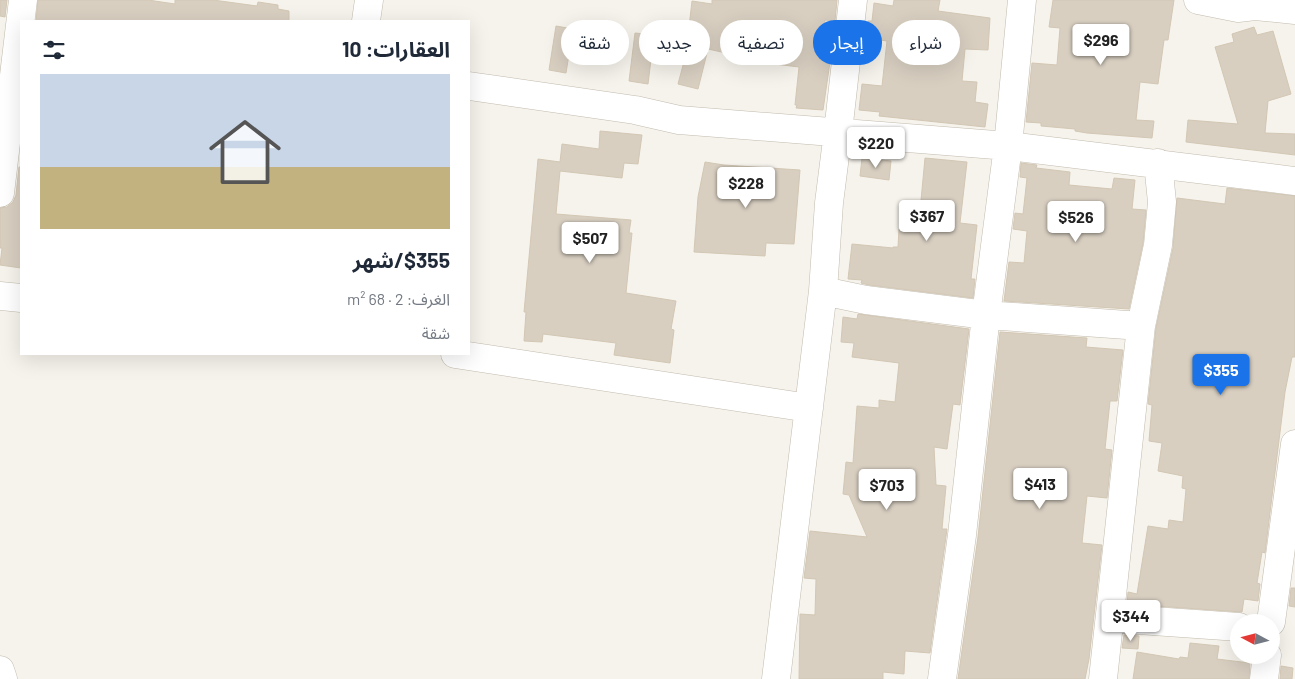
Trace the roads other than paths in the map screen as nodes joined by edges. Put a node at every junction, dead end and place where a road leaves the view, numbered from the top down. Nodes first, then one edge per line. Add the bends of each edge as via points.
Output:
1 (369, 0) edge
2 (853, 0) edge
3 (1022, 0) edge
4 (1198, 0) edge
5 (1295, 10) edge
6 (16, 16) edge
7 (366, 20) edge
8 (470, 86) edge
9 (838, 132) junction
10 (1008, 146) junction
11 (1158, 163) junction
12 (1295, 181) edge
13 (0, 192) edge
14 (824, 291) junction
15 (0, 296) edge
16 (20, 298) edge
17 (986, 315) junction
18 (1141, 326) junction
19 (462, 355) edge
20 (809, 408) junction
21 (1295, 444) edge
22 (1272, 614) edge
23 (1110, 618) junction
24 (1230, 626) edge
25 (1266, 664) edge
26 (0, 670) edge
27 (3, 679) edge
28 (776, 679) edge
29 (942, 679) edge
30 (1103, 679) edge
31 (1264, 679) edge

1 - 7 street
2 - 9 street
3 - 10 street
4 - 5 street via 1238,8 1255,6
6 - 13 street
8 - 9 street via 634,110 679,120
9 - 10 street
9 - 14 street via 828,203
10 - 11 street
10 - 17 street
11 - 12 street
11 - 18 street via 1162,202 1158,245
14 - 17 street via 866,300
14 - 20 street
15 - 16 street
17 - 18 street
17 - 29 street
18 - 23 street
19 - 20 street
20 - 28 street
21 - 22 street
23 - 24 street
23 - 30 street
25 - 31 street
26 - 27 street

